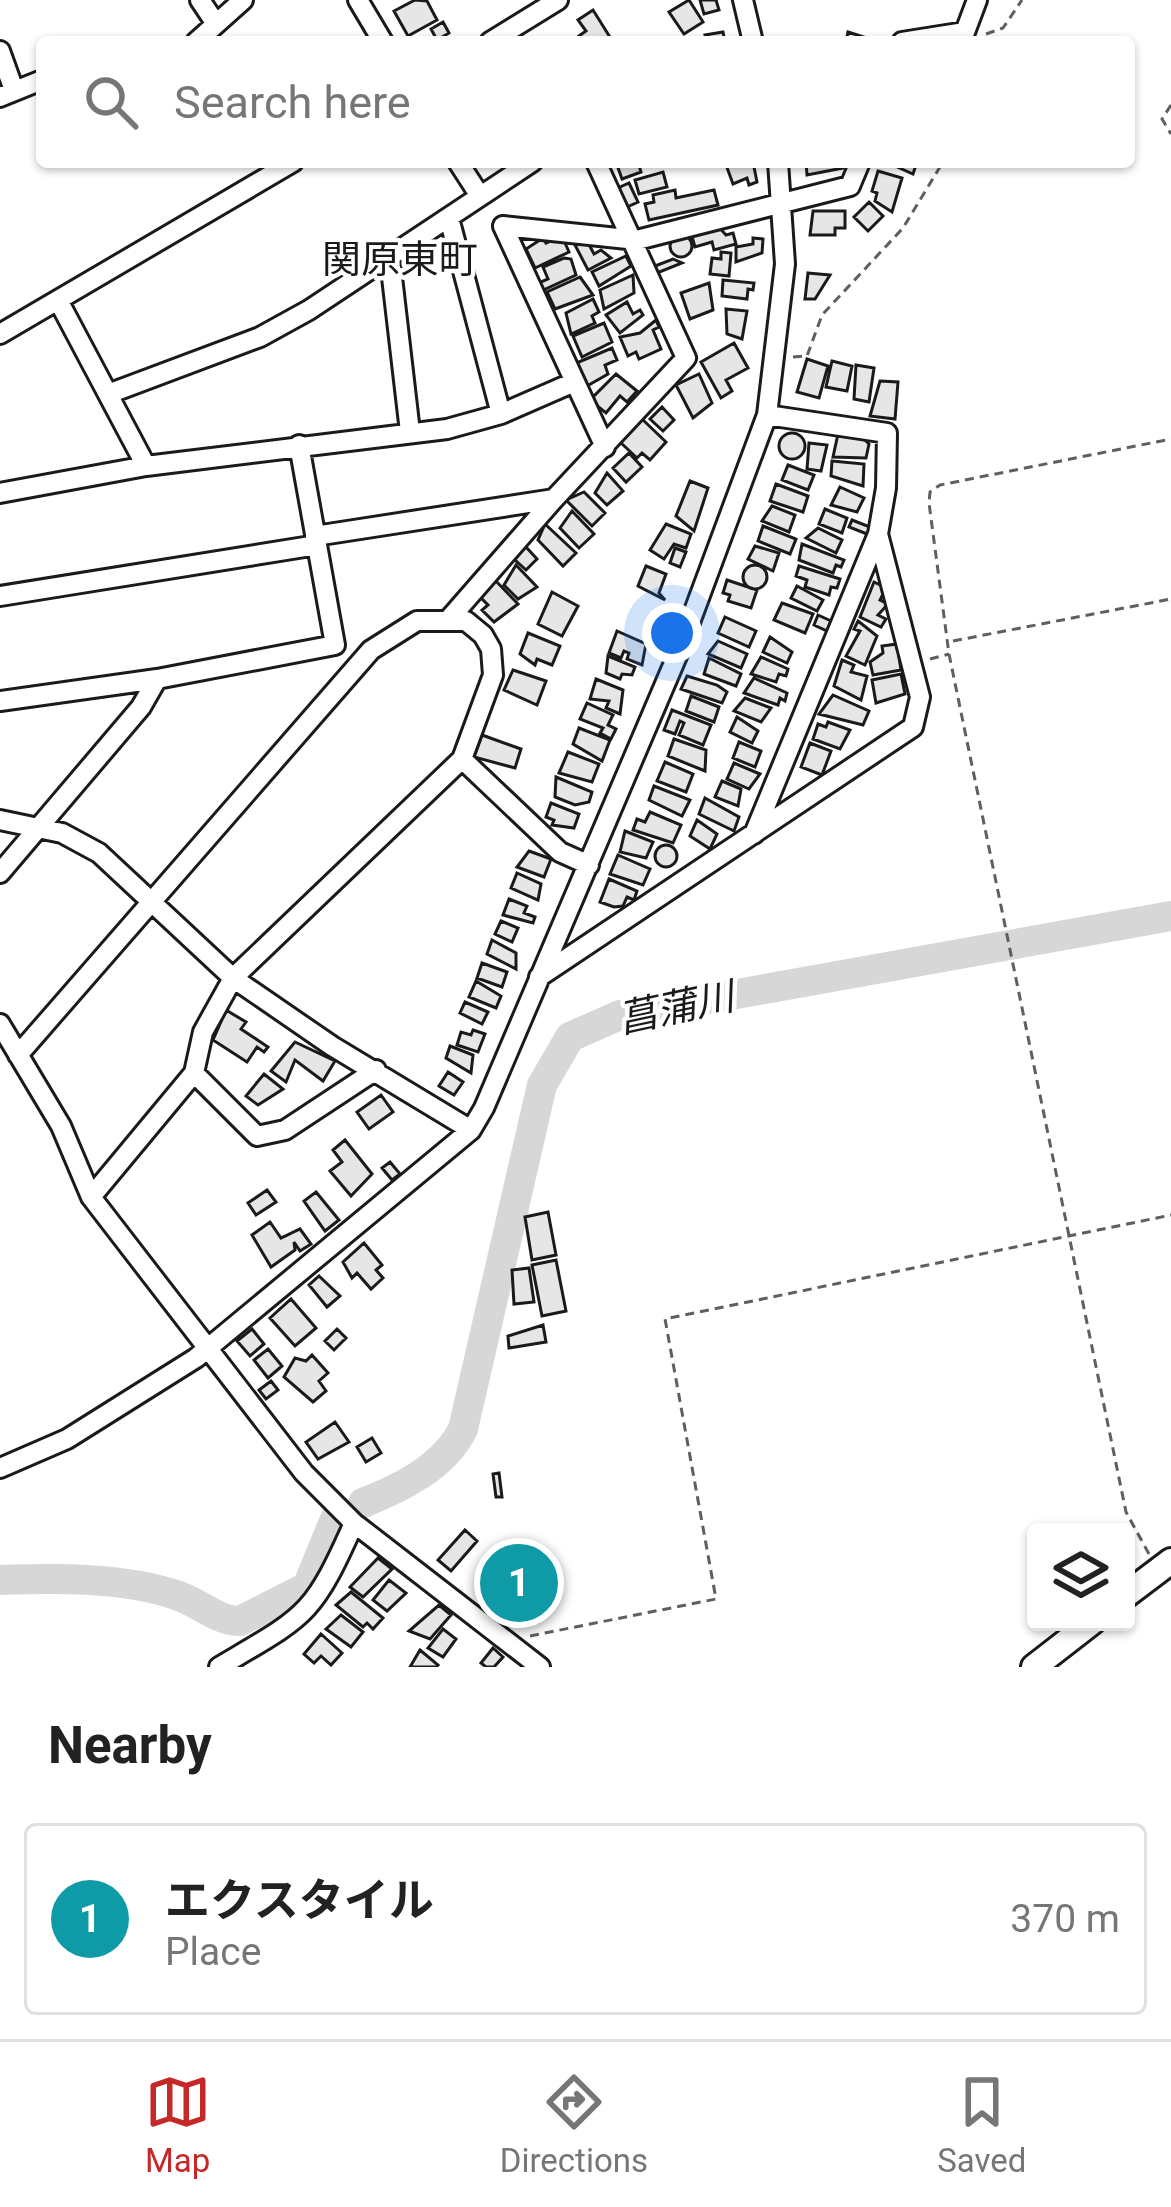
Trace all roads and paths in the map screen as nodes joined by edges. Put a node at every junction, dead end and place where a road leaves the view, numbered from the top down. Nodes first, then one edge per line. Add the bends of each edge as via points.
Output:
1 (200, 0) edge
2 (243, 0) edge
3 (358, 0) edge
4 (558, 0) edge
5 (743, 0) edge
6 (977, 0) edge
7 (1022, 0) edge
8 (216, 24) junction
9 (965, 32) junction
10 (203, 36) edge
11 (379, 36) edge
12 (500, 36) edge
13 (752, 36) edge
14 (940, 36) edge
15 (0, 51) edge
16 (36, 82) edge
17 (7, 93) edge
18 (1171, 105) edge
19 (1171, 134) edge
20 (283, 168) edge
21 (462, 168) edge
22 (523, 168) edge
23 (598, 168) edge
24 (779, 168) edge
25 (858, 168) edge
26 (940, 168) edge
27 (480, 196) junction
28 (784, 204) junction
29 (449, 218) junction
30 (626, 236) junction
31 (390, 260) junction
32 (59, 302) junction
33 (0, 334) edge
34 (776, 354) junction
35 (572, 383) junction
36 (108, 394) junction
37 (501, 414) junction
38 (767, 415) junction
39 (410, 432) junction
40 (1171, 439) edge
41 (299, 445) junction
42 (605, 447) junction
43 (146, 466) junction
44 (0, 493) edge
45 (554, 499) junction
46 (878, 534) junction
47 (316, 541) junction
48 (0, 596) edge
49 (1171, 598) edge
50 (450, 618) junction
51 (951, 641) junction
52 (157, 679) junction
53 (0, 701) edge
54 (462, 758) junction
55 (0, 820) edge
56 (41, 826) junction
57 (754, 835) junction
58 (590, 865) junction
59 (0, 874) edge
60 (151, 898) junction
61 (539, 977) junction
62 (233, 978) junction
63 (0, 1024) edge
64 (18, 1055) junction
65 (376, 1070) junction
66 (194, 1072) junction
67 (470, 1130) junction
68 (91, 1197) junction
69 (1171, 1215) edge
70 (1071, 1236) junction
71 (206, 1349) junction
72 (0, 1468) edge
73 (354, 1523) junction
74 (1166, 1564) edge
75 (1135, 1588) edge
76 (1080, 1631) edge
77 (504, 1641) junction
78 (219, 1667) edge
79 (541, 1667) edge
80 (1034, 1667) edge

1 - 8 street
2 - 8 street
3 - 11 street
4 - 12 street
5 - 13 street
6 - 9 street
7 - 9 path via 1004,28
8 - 10 street
9 - 14 street
15 - 17 street
16 - 17 street
18 - 19 path via 1162,119
20 - 32 street
21 - 27 street
22 - 27 street
23 - 30 street
24 - 28 street
25 - 28 street via 850,186
26 - 34 path via 903,228 822,314 807,356
27 - 29 street
28 - 30 street via 637,240
28 - 34 street
29 - 31 street
29 - 37 street
30 - 35 street via 503,226
30 - 42 street via 686,358
31 - 36 street via 260,337
31 - 39 street
32 - 33 street
32 - 36 street
34 - 38 street
35 - 37 street
35 - 42 street
36 - 43 street
37 - 39 street
38 - 46 street via 887,434
38 - 58 street
39 - 41 street
40 - 51 path via 930,493
41 - 43 street
41 - 47 street
42 - 45 street
43 - 44 street
45 - 47 street
45 - 50 street
46 - 57 street
46 - 57 street via 920,697 913,728
47 - 48 street
47 - 52 street via 335,644
49 - 51 path
50 - 54 street via 476,628 494,661
50 - 60 street via 417,621 370,650
51 - 70 path
52 - 53 street
52 - 56 street
54 - 58 street via 560,852
54 - 62 street
55 - 56 street
56 - 59 street
56 - 60 street via 99,853
57 - 61 street
58 - 61 street
60 - 62 street
60 - 64 street
61 - 67 street
62 - 65 street
62 - 66 street via 203,1032
63 - 64 street
64 - 68 street
65 - 66 street via 285,1130 257,1136
65 - 67 street
66 - 68 street
67 - 71 street
68 - 71 street
69 - 70 path
70 - 74 path via 1126,1512 1131,1529
70 - 77 path via 665,1318 716,1599
71 - 72 street via 67,1438
71 - 73 street
73 - 77 street
73 - 78 street via 321,1597 302,1618
74 - 75 main road
76 - 80 main road
77 - 79 street

